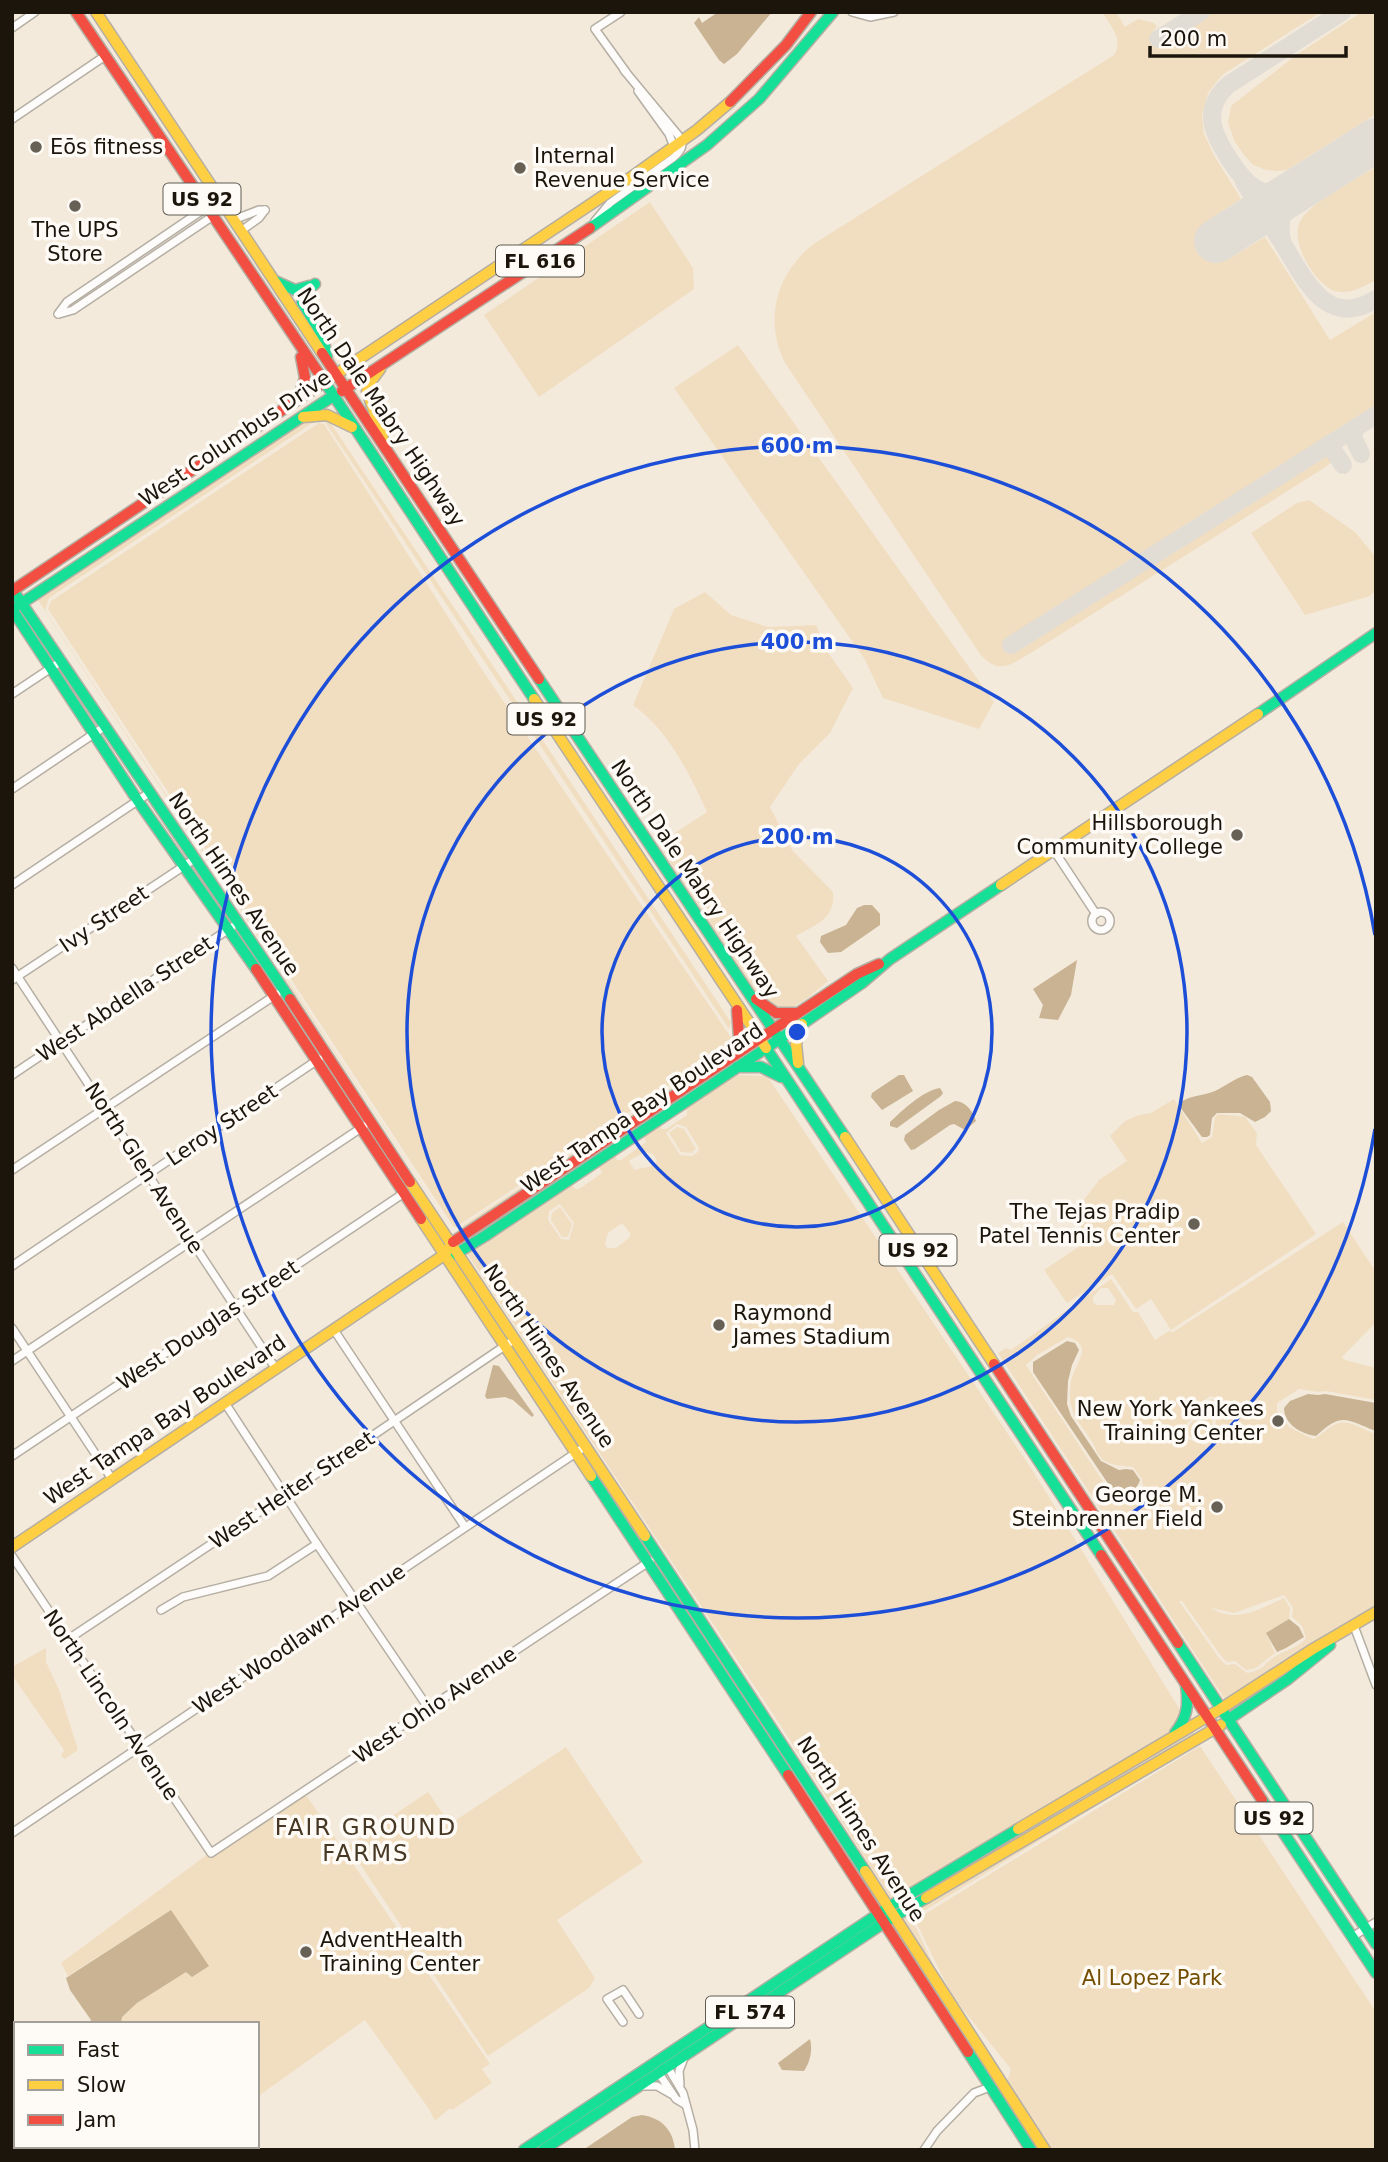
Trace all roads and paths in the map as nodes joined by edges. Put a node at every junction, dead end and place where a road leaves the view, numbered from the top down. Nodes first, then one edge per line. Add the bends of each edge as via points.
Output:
1 (35, 12) edge
2 (76, 12) edge
3 (83, 12) edge
4 (621, 12) edge
5 (811, 12) edge
6 (833, 12) edge
7 (852, 12) edge
8 (894, 12) edge
9 (101, 14) edge
10 (12, 28) edge
11 (105, 56) junction
12 (131, 65) junction
13 (12, 119) edge
14 (176, 134) junction
15 (163, 142) junction
16 (678, 144) junction
17 (208, 207) junction
18 (233, 220) junction
19 (588, 230) junction
20 (241, 232) junction
21 (273, 280) junction
22 (290, 332) junction
23 (389, 360) junction
24 (328, 363) junction
25 (336, 374) junction
26 (324, 382) junction
27 (345, 388) junction
28 (334, 397) junction
29 (298, 399) junction
30 (303, 417) junction
31 (355, 428) junction
32 (390, 455) junction
33 (171, 485) junction
34 (180, 499) junction
35 (13, 590) edge
36 (17, 606) edge
37 (1376, 634) edge
38 (60, 662) junction
39 (51, 668) junction
40 (12, 694) edge
41 (104, 727) junction
42 (95, 734) junction
43 (586, 750) junction
44 (572, 759) junction
45 (12, 789) edge
46 (149, 793) junction
47 (138, 801) junction
48 (1053, 848) junction
49 (196, 858) junction
50 (185, 866) junction
51 (12, 885) edge
52 (1096, 914) dead end
53 (239, 923) junction
54 (229, 929) junction
55 (890, 959) junction
56 (265, 962) junction
57 (12, 968) edge
58 (255, 968) junction
59 (15, 978) edge
60 (283, 989) junction
61 (750, 994) junction
62 (273, 996) junction
63 (736, 1007) junction
64 (798, 1013) junction
65 (802, 1024) junction
66 (773, 1029) junction
67 (758, 1039) junction
68 (780, 1039) junction
69 (61, 1042) junction
70 (764, 1049) junction
71 (326, 1054) junction
72 (726, 1060) junction
73 (316, 1061) junction
74 (737, 1067) junction
75 (800, 1069) junction
76 (12, 1075) edge
77 (785, 1080) junction
78 (680, 1091) junction
79 (687, 1101) junction
80 (661, 1103) junction
81 (105, 1108) junction
82 (668, 1114) junction
83 (371, 1122) junction
84 (361, 1129) junction
85 (602, 1143) junction
86 (609, 1153) junction
87 (12, 1170) edge
88 (148, 1175) junction
89 (404, 1193) junction
90 (518, 1199) junction
91 (525, 1209) junction
92 (440, 1225) junction
93 (478, 1226) junction
94 (192, 1241) junction
95 (451, 1243) junction
96 (457, 1253) junction
97 (443, 1255) junction
98 (12, 1266) edge
99 (235, 1307) junction
100 (12, 1328) edge
101 (334, 1330) junction
102 (515, 1339) junction
103 (505, 1346) junction
104 (27, 1351) junction
105 (12, 1361) edge
106 (276, 1369) junction
107 (999, 1373) junction
108 (985, 1382) junction
109 (225, 1403) junction
110 (71, 1417) junction
111 (395, 1421) junction
112 (586, 1446) junction
113 (575, 1453) junction
114 (12, 1456) edge
115 (112, 1479) junction
116 (285, 1495) junction
117 (465, 1527) junction
118 (317, 1544) junction
119 (12, 1547) edge
120 (12, 1556) edge
121 (658, 1556) junction
122 (648, 1563) junction
123 (356, 1601) junction
124 (161, 1610) dead end
125 (1376, 1612) edge
126 (1354, 1626) junction
127 (67, 1640) junction
128 (741, 1682) junction
129 (1185, 1682) junction
130 (1376, 1685) edge
131 (732, 1690) junction
132 (1222, 1708) junction
133 (429, 1709) junction
134 (1208, 1717) junction
135 (1229, 1719) junction
136 (1215, 1728) junction
137 (1171, 1737) junction
138 (139, 1746) junction
139 (12, 1833) edge
140 (211, 1853) joint
141 (889, 1906) junction
142 (895, 1916) junction
143 (882, 1918) junction
144 (1376, 1922) edge
145 (1366, 1929) junction
146 (1352, 1937) junction
147 (1376, 1944) edge
148 (1376, 1973) edge
149 (639, 2014) dead end
150 (623, 2022) dead end
151 (666, 2054) junction
152 (686, 2055) junction
153 (651, 2064) junction
154 (663, 2070) junction
155 (639, 2086) junction
156 (990, 2087) junction
157 (682, 2091) junction
158 (675, 2097) junction
159 (686, 2105) junction
160 (524, 2150) edge
161 (543, 2150) edge
162 (695, 2150) edge
163 (924, 2150) edge
164 (1031, 2150) edge
165 (1045, 2150) edge

1 - 10 street
2 - 11 main road, North Dale Mabry Highway / US 92
3 - 9 main road
4 - 16 street via 596,29
5 - 16 main road, FL 616 via 744,91
6 - 19 main road, West Columbus Drive / FL 616 via 729,127
7 - 8 street via 870,17
9 - 12 main road, North Dale Mabry Highway / US 92
11 - 12 main road
11 - 13 street
11 - 15 main road, North Dale Mabry Highway / US 92
12 - 14 main road, North Dale Mabry Highway / US 92
14 - 15 main road
14 - 18 main road, North Dale Mabry Highway / US 92
15 - 17 main road, North Dale Mabry Highway / US 92
16 - 19 street via 678,153 610,203
16 - 25 main road, West Columbus Drive / FL 616
17 - 17 street via 67,302 58,314 73,310
17 - 20 main road via 217,208 233,229
17 - 22 main road, North Dale Mabry Highway / US 92
18 - 20 main road, North Dale Mabry Highway / US 92
18 - 20 street via 265,209
19 - 23 main road, West Columbus Drive / FL 616
20 - 21 main road, North Dale Mabry Highway / US 92
21 - 24 main road, North Dale Mabry Highway / US 92
21 - 24 main road via 295,290 315,284 302,302 323,336
22 - 26 main road, US 92
22 - 29 main road via 307,371
23 - 27 main road, West Columbus Drive / FL 616
23 - 32 main road via 367,391
24 - 25 main road, North Dale Mabry Highway / US 92
25 - 26 main road, West Columbus Drive / FL 616
25 - 27 main road, North Dale Mabry Highway / US 92
26 - 28 main road, North Dale Mabry Highway / US 92
26 - 29 main road, West Columbus Drive
27 - 28 main road, West Columbus Drive / FL 616
27 - 32 main road, North Dale Mabry Highway / US 92
28 - 30 main road, West Columbus Drive
28 - 31 main road, North Dale Mabry Highway / US 92
29 - 33 main road, West Columbus Drive
30 - 31 main road via 327,415
30 - 34 main road, West Columbus Drive
31 - 44 main road, North Dale Mabry Highway / US 92
32 - 43 main road, North Dale Mabry Highway / US 92
33 - 34 main road
33 - 35 main road, West Columbus Drive
34 - 36 main road, West Columbus Drive
35 - 36 main road, North Himes Avenue
36 - 38 main road, North Himes Avenue
36 - 39 main road, North Himes Avenue
37 - 48 main road, West Tampa Bay Boulevard
38 - 39 street
38 - 41 main road, North Himes Avenue
39 - 40 street
39 - 42 main road, North Himes Avenue
41 - 42 street
41 - 46 main road, North Himes Avenue
42 - 45 street
42 - 47 main road, North Himes Avenue
43 - 44 main road
43 - 61 main road, North Dale Mabry Highway / US 92
44 - 63 main road, North Dale Mabry Highway / US 92
46 - 47 street
46 - 49 main road, North Himes Avenue
47 - 50 main road, North Himes Avenue
47 - 51 street
48 - 52 street
48 - 55 main road, West Tampa Bay Boulevard
49 - 50 street, Ivy Street
49 - 53 main road, North Himes Avenue
50 - 54 main road, North Himes Avenue
50 - 59 street, Ivy Street
53 - 54 street, West Abdella Street
53 - 56 main road, North Himes Avenue
54 - 58 main road, North Himes Avenue
54 - 69 street, West Abdella Street
55 - 64 main road, West Tampa Bay Boulevard via 857,974
55 - 65 main road, West Tampa Bay Boulevard
56 - 58 main road
56 - 60 main road, North Himes Avenue
57 - 59 street, North Glen Avenue
58 - 62 main road, North Himes Avenue
59 - 69 street, North Glen Avenue
60 - 62 street
60 - 71 main road, North Himes Avenue
61 - 64 main road via 776,1013
61 - 66 main road, North Dale Mabry Highway / US 92
62 - 73 main road, North Himes Avenue
62 - 81 street
63 - 67 main road, North Dale Mabry Highway / US 92
63 - 72 main road via 739,1038
64 - 66 main road, West Tampa Bay Boulevard
65 - 68 main road, West Tampa Bay Boulevard
65 - 75 main road via 796,1044
66 - 67 main road, West Tampa Bay Boulevard
66 - 68 main road, North Dale Mabry Highway / US 92
67 - 70 main road, North Dale Mabry Highway / US 92
67 - 72 main road, West Tampa Bay Boulevard
68 - 70 main road, West Tampa Bay Boulevard
68 - 75 main road, North Dale Mabry Highway / US 92
69 - 76 street, West Abdella Street
69 - 81 street, North Glen Avenue
70 - 74 main road, West Tampa Bay Boulevard
70 - 77 main road, North Dale Mabry Highway / US 92
71 - 73 street, Leroy Street
71 - 83 main road, North Himes Avenue
72 - 78 main road, West Tampa Bay Boulevard
73 - 84 main road, North Himes Avenue
73 - 88 street, Leroy Street
74 - 77 main road via 761,1067
74 - 79 main road, West Tampa Bay Boulevard
75 - 107 main road, North Dale Mabry Highway / US 92
77 - 108 main road, North Dale Mabry Highway / US 92
78 - 79 main road
78 - 80 main road, West Tampa Bay Boulevard
79 - 82 main road, West Tampa Bay Boulevard
80 - 82 main road
80 - 85 main road, West Tampa Bay Boulevard
81 - 87 street
81 - 88 street, North Glen Avenue
82 - 86 main road, West Tampa Bay Boulevard
83 - 84 street
83 - 92 main road, North Himes Avenue
84 - 89 main road, North Himes Avenue
84 - 94 street
85 - 86 main road
85 - 90 main road, West Tampa Bay Boulevard
86 - 91 main road, West Tampa Bay Boulevard
88 - 94 street, North Glen Avenue
88 - 98 street, Leroy Street
89 - 97 main road, North Himes Avenue
89 - 99 street, West Douglas Street
90 - 91 main road
90 - 93 main road, West Tampa Bay Boulevard
91 - 96 main road, West Tampa Bay Boulevard
92 - 93 main road via 459,1232
92 - 95 main road, North Himes Avenue
93 - 95 main road, West Tampa Bay Boulevard
94 - 99 street, North Glen Avenue
94 - 104 street
95 - 96 main road, North Himes Avenue
95 - 97 main road, West Tampa Bay Boulevard
96 - 97 main road, West Tampa Bay Boulevard
96 - 102 main road, North Himes Avenue
97 - 101 main road, West Tampa Bay Boulevard
97 - 103 main road, North Himes Avenue
99 - 106 street, North Glen Avenue
99 - 110 street, West Douglas Street
100 - 104 street
101 - 106 main road, West Tampa Bay Boulevard
101 - 111 street
102 - 103 street, West Heiter Street
102 - 112 main road, North Himes Avenue
103 - 111 street, West Heiter Street
103 - 113 main road, North Himes Avenue
104 - 105 street
104 - 110 street
106 - 109 main road, West Tampa Bay Boulevard
107 - 108 main road
107 - 132 main road, North Dale Mabry Highway / US 92
108 - 129 main road, North Dale Mabry Highway / US 92
109 - 115 main road, West Tampa Bay Boulevard
109 - 116 street
110 - 114 street, West Douglas Street
110 - 115 street
111 - 116 street, West Heiter Street
111 - 117 street
112 - 113 street, West Woodlawn Avenue
112 - 121 main road, North Himes Avenue
113 - 117 street, West Woodlawn Avenue
113 - 122 main road, North Himes Avenue
115 - 119 main road, West Tampa Bay Boulevard
116 - 118 street
116 - 127 street, West Heiter Street
117 - 123 street, West Woodlawn Avenue
118 - 123 street
118 - 124 street via 268,1576 183,1597
120 - 127 street, North Lincoln Avenue
121 - 122 street, West Ohio Avenue
121 - 128 main road, North Himes Avenue
122 - 131 main road, North Himes Avenue
122 - 133 street, West Ohio Avenue
123 - 133 street
123 - 138 street, West Woodlawn Avenue
125 - 126 main road
126 - 130 street
126 - 132 main road
126 - 135 main road
127 - 138 street, North Lincoln Avenue
128 - 131 main road
128 - 141 main road, North Himes Avenue
129 - 134 main road, North Dale Mabry Highway / US 92
129 - 137 main road via 1188,1712
131 - 143 main road, North Himes Avenue
132 - 134 main road, FL 574
132 - 135 main road, North Dale Mabry Highway / US 92
133 - 140 street, West Ohio Avenue
134 - 136 main road, North Dale Mabry Highway / US 92
134 - 137 main road, FL 574
135 - 136 main road, FL 574
135 - 145 main road, North Dale Mabry Highway / US 92
136 - 142 main road, FL 574
136 - 146 main road, North Dale Mabry Highway / US 92
137 - 141 main road, FL 574
138 - 139 street, West Woodlawn Avenue
138 - 140 street, North Lincoln Avenue
141 - 142 main road, North Himes Avenue
141 - 143 main road, FL 574
142 - 143 main road, FL 574
142 - 165 main road, North Himes Avenue
143 - 151 main road, FL 574
143 - 152 main road, FL 574
143 - 156 main road, North Himes Avenue
144 - 145 street
145 - 146 street
145 - 147 main road, North Dale Mabry Highway / US 92
146 - 148 main road, North Dale Mabry Highway / US 92
149 - 150 street via 623,1990 607,1999
151 - 153 main road, FL 574
151 - 154 street
152 - 154 main road, FL 574
152 - 157 street via 679,2071
153 - 154 street
153 - 160 main road, FL 574
154 - 155 main road, FL 574
154 - 157 street
154 - 158 street
155 - 158 street via 657,2086
155 - 161 main road, FL 574
156 - 163 street via 974,2094
156 - 164 main road, North Himes Avenue
157 - 159 street
158 - 159 street
159 - 162 street

